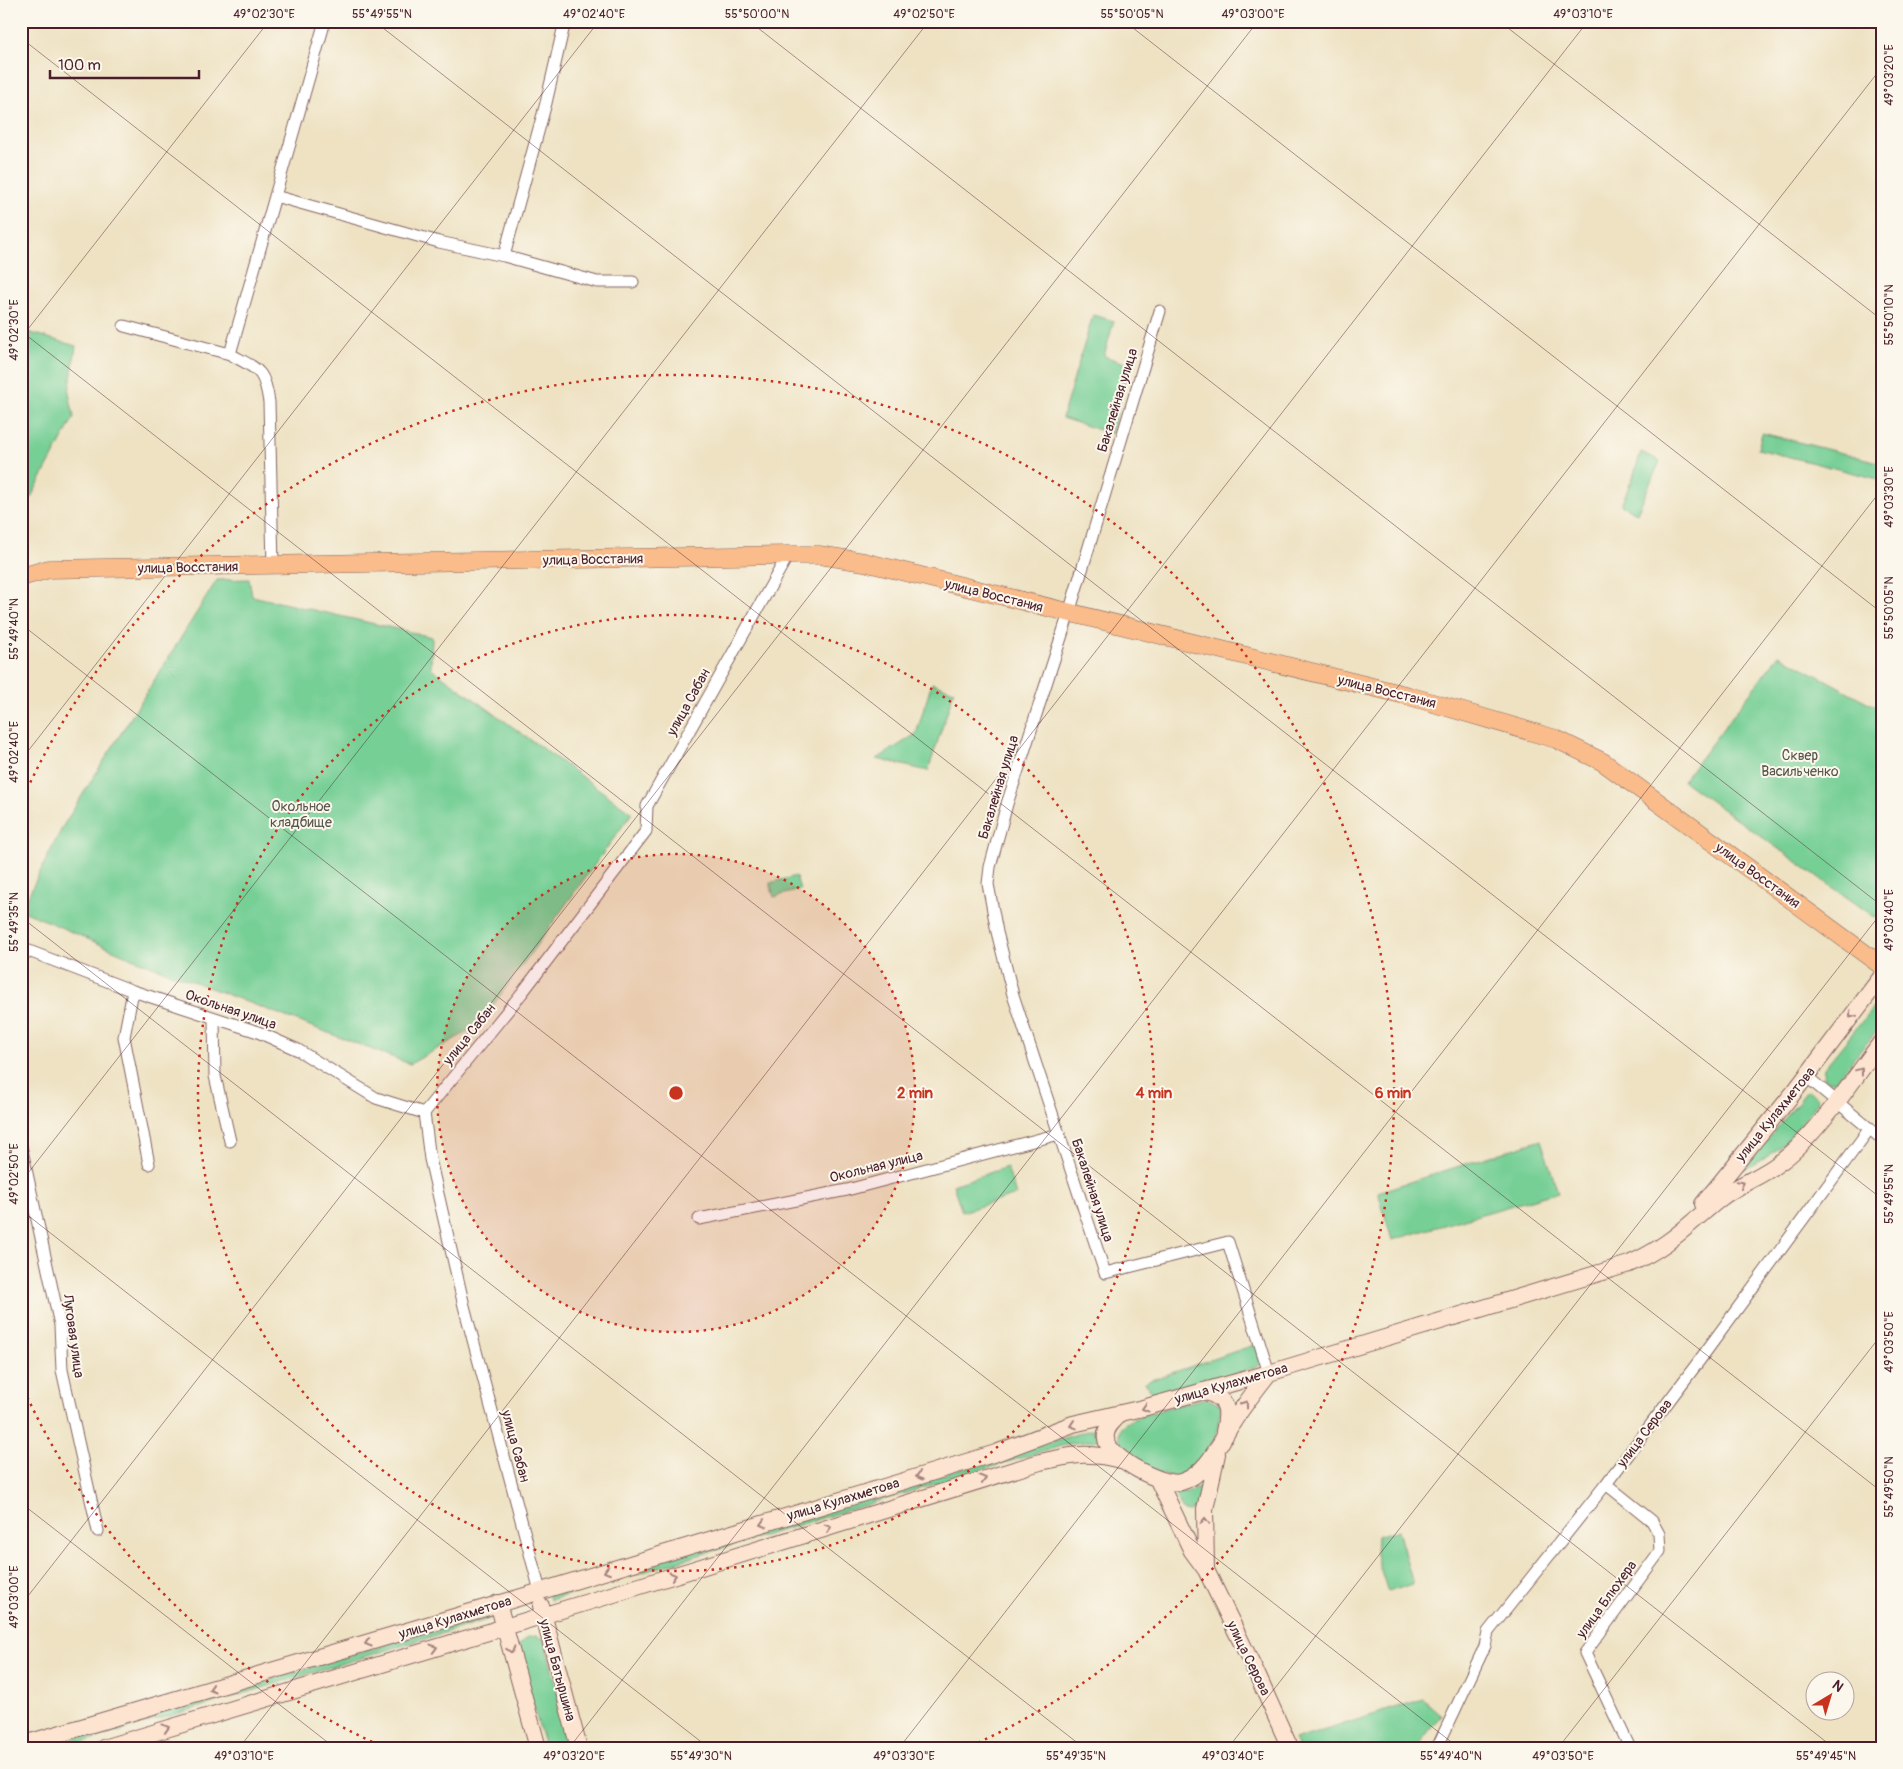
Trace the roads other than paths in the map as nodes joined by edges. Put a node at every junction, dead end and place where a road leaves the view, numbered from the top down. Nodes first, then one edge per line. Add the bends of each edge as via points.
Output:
1 (324, 21) edge
2 (565, 21) edge
3 (275, 196) junction
4 (504, 256) junction
5 (633, 282) dead end
6 (1160, 311) dead end
7 (124, 326) dead end
8 (230, 354) junction
9 (788, 555) junction
10 (273, 565) junction
11 (21, 577) edge
12 (1069, 613) junction
13 (21, 948) edge
14 (1882, 966) edge
15 (1882, 976) edge
16 (133, 991) junction
17 (214, 1019) junction
18 (1882, 1041) edge
19 (1806, 1076) junction
20 (1837, 1100) junction
21 (424, 1113) junction
22 (1870, 1128) junction
23 (1059, 1134) junction
24 (1882, 1139) edge
25 (230, 1140) dead end
26 (21, 1146) edge
27 (149, 1164) dead end
28 (699, 1219) dead end
29 (1662, 1247) junction
30 (1269, 1373) junction
31 (1203, 1391) junction
32 (1120, 1414) junction
33 (1221, 1442) junction
34 (1125, 1461) junction
35 (1158, 1480) junction
36 (1606, 1484) junction
37 (98, 1531) dead end
38 (1206, 1570) junction
39 (540, 1591) junction
40 (498, 1603) junction
41 (542, 1615) junction
42 (505, 1627) junction
43 (21, 1745) edge
44 (103, 1748) edge
45 (538, 1748) edge
46 (579, 1748) edge
47 (1290, 1748) edge
48 (1437, 1748) edge
49 (1630, 1748) edge

1 - 3 street
2 - 4 street
3 - 4 street via 439,242
3 - 8 street
4 - 5 street via 597,282
6 - 12 street, Бакалейная улица
7 - 8 street
8 - 10 street via 259,370 266,380
9 - 10 main road, улица Восстания
9 - 12 main road, улица Восстания via 819,555 862,562
9 - 21 street, улица Сабан via 647,806 646,831 522,993
10 - 11 main road, улица Восстания via 49,569
12 - 14 main road, улица Восстания via 1409,696 1556,738 1603,762
12 - 23 street, Бакалейная улица via 1007,804 988,884 996,932 1013,995
13 - 16 street, Окольная улица
15 -> 19 main road, улица Кулахметова
16 - 17 street, Окольная улица
16 - 27 street via 124,1037
17 - 21 street, Окольная улица via 258,1032 298,1050 376,1098
17 - 25 street via 215,1076
20 -> 18 main road, улица Кулахметова
19 - 20 street
19 - 29 main road, улица Кулахметова via 1702,1204
20 - 22 street
29 -> 20 main road, улица Кулахметова via 1734,1188 1779,1164
21 - 39 street, улица Сабан via 430,1159 464,1306
22 - 24 street
22 - 36 street, улица Серова
23 - 28 street, Окольная улица via 847,1190
23 - 30 street, Бакалейная улица via 1105,1273 1228,1242
26 - 37 street, Луговая улица via 60,1325 62,1370
29 - 30 main road, улица Кулахметова via 1629,1264
30 - 31 main road, улица Кулахметова
33 -> 30 main road
31 -> 32 main road, улица Кулахметова
31 - 33 main road via 1223,1400 1227,1419
32 - 34 main road via 1111,1423 1105,1437 1109,1448
32 -> 39 main road, улица Кулахметова via 1073,1424 996,1453
33 - 35 main road via 1196,1474 1182,1482
38 -> 33 main road, улица Серова via 1205,1509
34 - 35 main road
41 -> 34 main road, улица Кулахметова via 1040,1462 1097,1453
35 - 38 main road, улица Серова via 1192,1551
36 - 48 street, улица Серова via 1488,1632 1485,1646
36 - 49 street, улица Блюхера via 1652,1521 1659,1534 1660,1551 1585,1653
38 - 47 main road, улица Серова
39 - 40 main road, улица Кулахметова
39 - 41 main road, улица Батыршина
40 - 42 main road
40 -> 43 main road, улица Кулахметова
41 - 42 main road, улица Кулахметова
41 - 46 main road, улица Батыршина
44 -> 42 main road, улица Кулахметова
42 -> 45 main road

